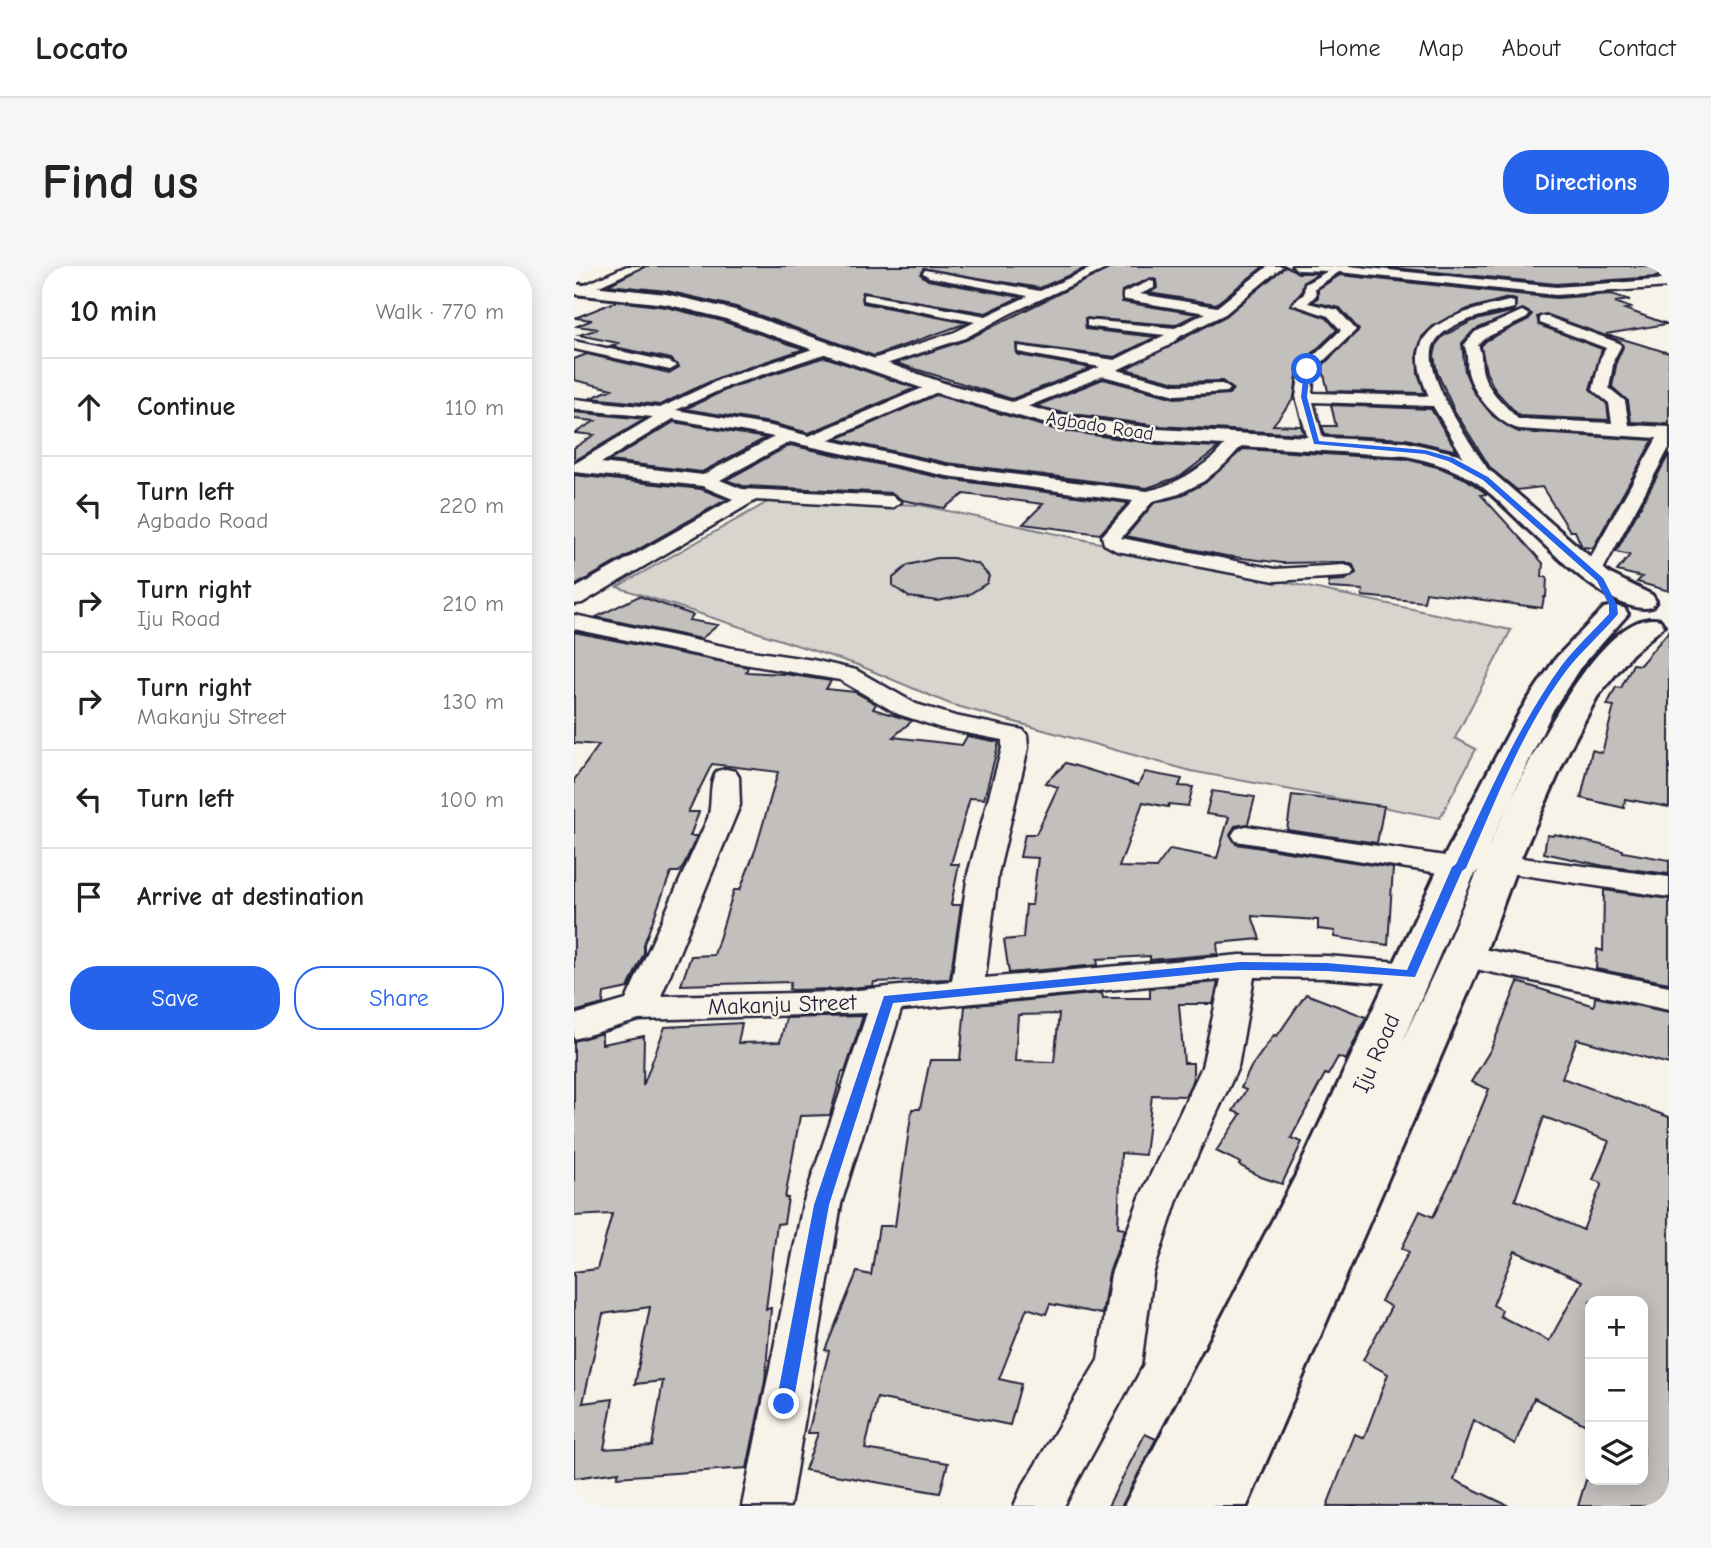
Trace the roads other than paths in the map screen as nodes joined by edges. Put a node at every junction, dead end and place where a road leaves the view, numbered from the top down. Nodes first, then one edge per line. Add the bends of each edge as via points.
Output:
1 (637, 266) edge
2 (1106, 266) edge
3 (1277, 266) edge
4 (1298, 266) edge
5 (1337, 267) edge
6 (929, 273) dead end
7 (1669, 283) edge
8 (1150, 285) dead end
9 (1556, 290) junction
10 (581, 294) edge
11 (1043, 295) junction
12 (868, 297) dead end
13 (1220, 311) junction
14 (1522, 315) dead end
15 (987, 320) junction
16 (1545, 320) dead end
17 (1092, 323) dead end
18 (1177, 332) junction
19 (574, 345) edge
20 (828, 348) junction
21 (1023, 349) dead end
22 (872, 364) junction
23 (670, 366) dead end
24 (1109, 368) junction
25 (937, 387) junction
26 (1222, 389) dead end
27 (1304, 397) junction
28 (1439, 401) junction
29 (574, 404) edge
30 (1008, 409) junction
31 (670, 414) junction
32 (1621, 429) junction
33 (1668, 433) edge
34 (790, 435) junction
35 (1239, 440) junction
36 (811, 442) junction
37 (1316, 442) junction
38 (579, 469) edge
39 (1485, 478) junction
40 (706, 481) junction
41 (743, 495) junction
42 (1147, 497) junction
43 (892, 502) dead end
44 (1344, 571) dead end
45 (574, 598) edge
46 (1637, 604) edge
47 (574, 622) edge
48 (726, 777) dead end
49 (1246, 835) dead end
50 (1478, 865) junction
51 (1669, 887) edge
52 (1463, 956) junction
53 (1240, 966) junction
54 (1411, 974) junction
55 (967, 992) junction
56 (1669, 998) edge
57 (888, 999) junction
58 (639, 1008) junction
59 (574, 1027) edge
60 (766, 1506) edge
61 (1038, 1506) edge
62 (1156, 1506) edge
63 (1216, 1506) edge

1 - 10 street
2 - 11 street
3 - 13 street
4 - 5 street
5 - 9 street
5 - 27 street via 1309,286 1310,295 1298,304 1333,313 1349,331 1307,369
6 - 11 street
7 - 9 street
8 - 13 street via 1127,296
9 - 28 street via 1453,324 1429,341 1424,358
10 - 20 main road, Agbado Road via 611,292 689,303
11 - 15 street
12 - 15 street
13 - 18 street
14 - 32 street via 1480,335 1471,345 1476,355 1472,365 1475,376 1508,418 1519,424
15 - 22 street via 960,335
16 - 32 street via 1614,346 1601,390 1616,401
17 - 18 street
18 - 24 street
19 - 23 street
20 - 22 main road, Agbado Road
20 - 31 street via 726,382 670,407
21 - 24 street
22 - 25 main road, Agbado Road
24 - 26 street via 1176,390
24 - 30 street
25 - 30 main road, Agbado Road
25 - 36 street
27 - 28 street
27 - 37 street
28 - 39 street
29 - 31 street
30 - 35 main road, Agbado Road via 1057,421
31 - 34 street
31 - 38 street
32 - 33 street
33 - 46 street
34 - 36 street
34 - 40 street
35 - 37 main road, Agbado Road
35 - 42 street via 1207,471 1163,495
36 - 42 street via 947,471
37 - 39 main road, Agbado Road via 1425,452 1450,459
38 - 40 street
39 - 46 main road, Agbado Road
40 - 41 street
41 - 43 street
41 - 45 street via 748,498 745,502
42 - 44 street via 1112,536 1117,545 1275,575
46 - 50 main road, Iju Road via 1622,648 1583,694
47 - 55 street via 848,675 908,709 1014,736 1015,748 983,874
48 - 58 street via 722,818
49 - 50 street
50 - 51 street
50 - 52 main road, Iju Road
50 - 54 main road, Iju Road
52 - 56 street
52 - 63 main road, Iju Road
53 - 54 street, Makanju Street
53 - 55 street, Makanju Street
53 - 61 street via 1220,1068 1159,1197 1132,1274 1119,1365
54 - 62 main road, Iju Road via 1317,1183
55 - 57 street, Makanju Street
57 - 58 street, Makanju Street
57 - 60 street via 822,1205
58 - 59 street, Makanju Street

